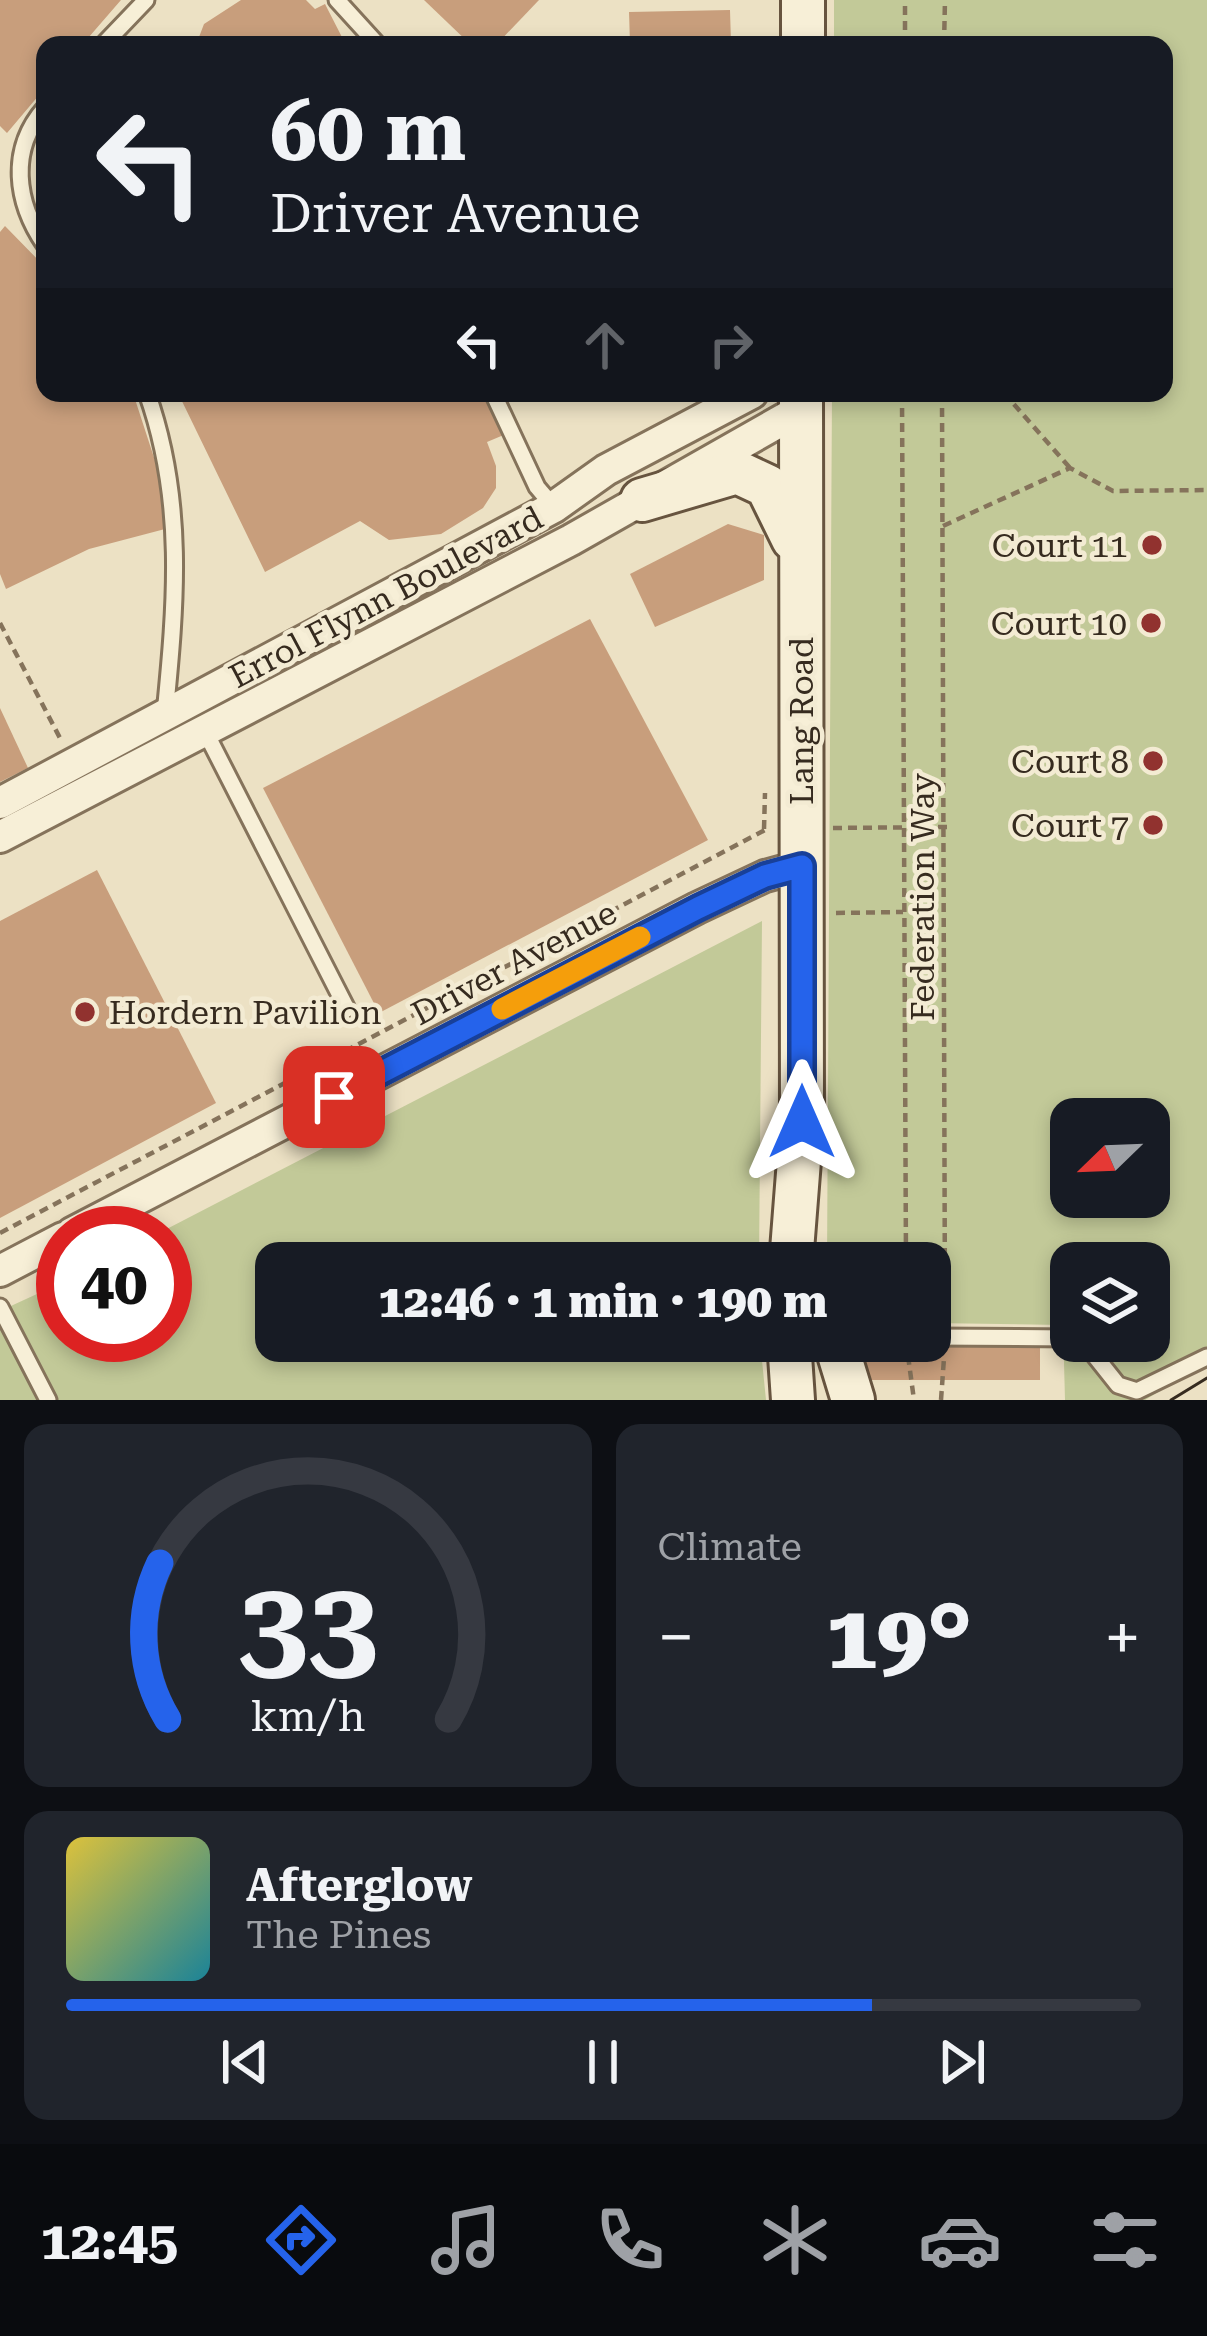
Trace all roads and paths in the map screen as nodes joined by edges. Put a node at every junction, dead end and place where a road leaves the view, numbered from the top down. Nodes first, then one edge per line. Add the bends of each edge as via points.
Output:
1 (146, 0) edge
2 (337, 0) edge
3 (803, 0) edge
4 (905, 0) edge
5 (945, 0) edge
6 (112, 36) edge
7 (371, 36) edge
8 (802, 36) edge
9 (905, 36) edge
10 (944, 36) edge
11 (36, 128) edge
12 (36, 229) edge
13 (149, 402) edge
14 (497, 402) edge
15 (735, 402) edge
16 (801, 402) edge
17 (902, 402) edge
18 (942, 402) edge
19 (1012, 402) edge
20 (1070, 468) junction
21 (1207, 490) edge
22 (642, 500) junction
23 (554, 507) junction
24 (944, 526) junction
25 (800, 557) junction
26 (0, 622) edge
27 (165, 714) junction
28 (206, 733) junction
29 (74, 764) junction
30 (0, 803) edge
31 (902, 827) junction
32 (947, 827) junction
33 (826, 828) dead end
34 (764, 829) dead end
35 (0, 837) edge
36 (802, 866) junction
37 (903, 912) junction
38 (826, 914) dead end
39 (347, 1009) dead end
40 (124, 1206) edge
41 (0, 1233) edge
42 (807, 1242) edge
43 (906, 1242) edge
44 (940, 1242) edge
45 (36, 1252) edge
46 (0, 1271) edge
47 (0, 1306) edge
48 (951, 1337) edge
49 (1050, 1338) edge
50 (1207, 1357) edge
51 (790, 1362) edge
52 (820, 1362) edge
53 (842, 1362) edge
54 (909, 1362) edge
55 (939, 1362) edge
56 (1099, 1362) edge
57 (48, 1400) edge
58 (793, 1400) edge
59 (826, 1400) edge
60 (853, 1400) edge
61 (914, 1400) edge
62 (941, 1400) edge

1 - 6 lane
2 - 7 lane
3 - 8 street
4 - 9 path
5 - 10 path
11 - 12 lane via 20,164 19,199
13 - 27 lane via 174,500 177,584
14 - 23 lane
15 - 23 street, Errol Flynn Boulevard
16 - 22 street, Errol Flynn Boulevard
16 - 25 street, Lang Road
17 - 31 path, Federation Way
18 - 24 path, Federation Way
19 - 20 path
20 - 21 path via 1113,490
20 - 24 path
22 - 25 street via 729,472 756,478 776,497
22 - 28 street, Errol Flynn Boulevard
23 - 27 street, Errol Flynn Boulevard
24 - 32 path, Federation Way
25 - 36 street, Lang Road
26 - 29 path
27 - 29 street, Errol Flynn Boulevard
28 - 35 street, Errol Flynn Boulevard
28 - 39 lane
29 - 30 street, Errol Flynn Boulevard
31 - 32 path
31 - 33 path
31 - 37 path, Federation Way
32 - 44 path, Federation Way
34 - 41 path, Driver Avenue
36 - 40 street, Driver Avenue via 698,908
36 - 42 street, Lang Road
37 - 38 path
37 - 43 path, Federation Way
45 - 46 street
47 - 57 lane
48 - 49 lane
50 - 56 lane via 1137,1391 1118,1385
51 - 58 street
52 - 59 street
53 - 60 street
54 - 61 path
55 - 62 path, Federation Way

